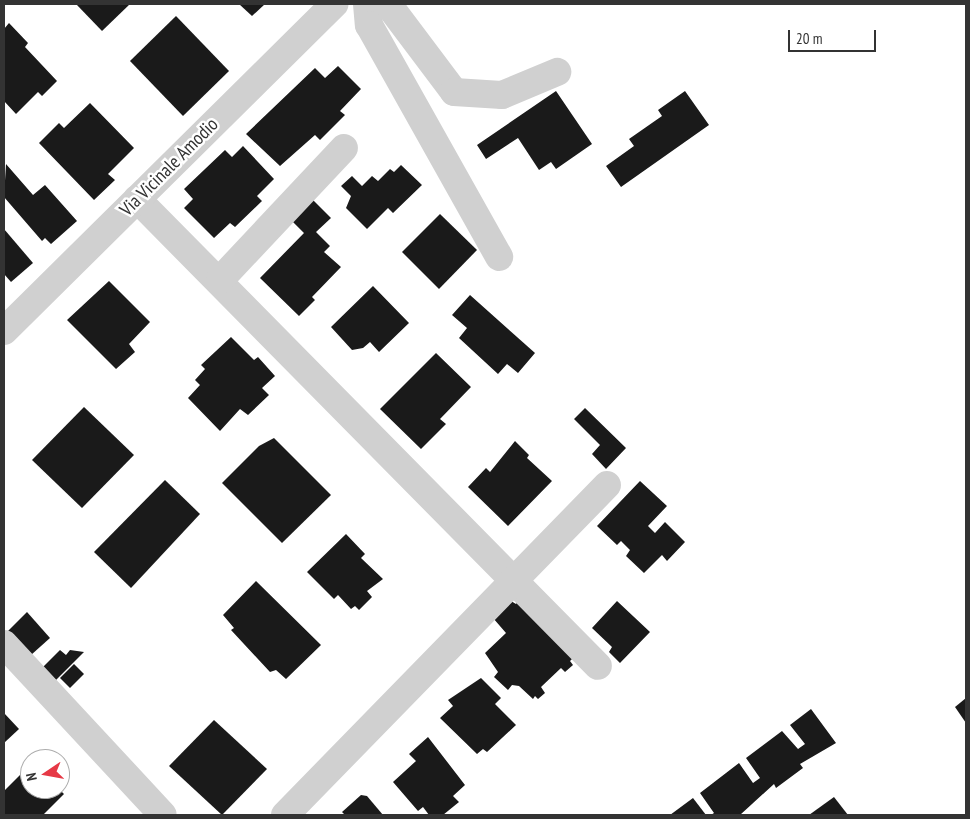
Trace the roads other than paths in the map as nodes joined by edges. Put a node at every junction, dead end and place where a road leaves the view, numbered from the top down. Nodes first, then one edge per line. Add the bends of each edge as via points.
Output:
1 (334, 4) edge
2 (367, 4) edge
3 (388, 4) edge
4 (556, 72) dead end
5 (344, 148) dead end
6 (137, 199) junction
7 (499, 257) dead end
8 (220, 280) junction
9 (4, 331) edge
10 (607, 485) dead end
11 (514, 580) junction
12 (4, 644) edge
13 (598, 666) dead end
14 (163, 815) edge
15 (285, 815) edge

1 - 6 street, Via Vicinale Amodio
2 - 7 street via 369,25
3 - 4 street via 454,92 502,95
5 - 8 street
6 - 8 street
6 - 9 street, Via Vicinale Amodio
8 - 11 street
10 - 11 street
11 - 13 street
11 - 15 street
12 - 14 street

